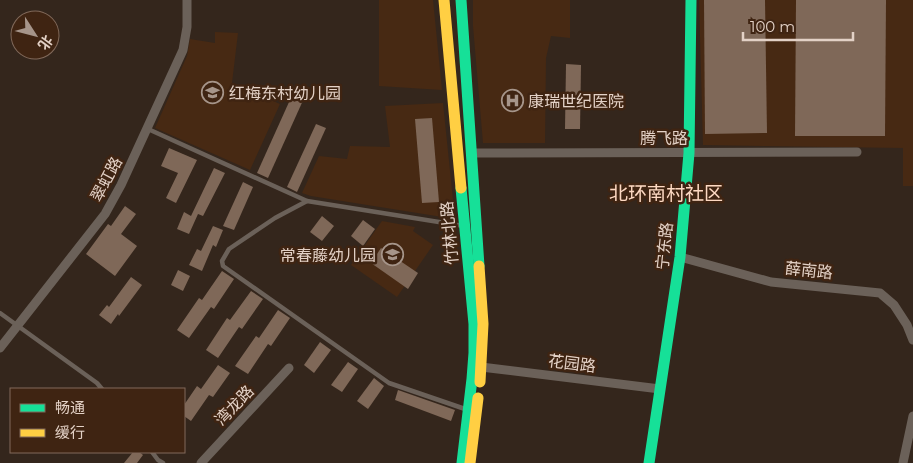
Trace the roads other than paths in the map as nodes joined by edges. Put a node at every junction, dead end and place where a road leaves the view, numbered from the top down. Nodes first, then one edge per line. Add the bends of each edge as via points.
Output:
1 (188, 0) edge
2 (444, 0) edge
3 (461, 0) edge
4 (691, 0) edge
5 (148, 129) junction
6 (857, 152) dead end
7 (471, 153) junction
8 (689, 153) junction
9 (307, 201) junction
10 (464, 226) junction
11 (680, 257) junction
12 (0, 313) edge
13 (17, 325) junction
14 (913, 340) edge
15 (0, 348) edge
16 (481, 366) junction
17 (289, 368) dead end
18 (101, 388) edge
19 (660, 389) junction
20 (468, 410) junction
21 (913, 416) edge
22 (157, 461) edge
23 (163, 463) edge
24 (201, 463) edge
25 (462, 463) edge
26 (470, 463) edge
27 (648, 463) edge
28 (903, 463) edge

1 - 5 street, 翠虹路 via 183,50
2 - 10 main road, 竹林北路
3 - 7 main road, 竹林北路
4 - 8 main road, 宁东路
5 - 9 lane
5 - 13 street, 翠虹路 via 105,214
6 - 8 street, 腾飞路
7 - 8 street, 腾飞路
7 - 16 main road, 竹林北路 via 483,324
8 - 11 main road, 宁东路
9 - 10 lane
9 - 20 lane via 275,218 230,250 222,261 223,266 389,383
10 - 20 main road, 竹林北路 via 474,324 474,361
11 - 14 street, 薛南路 via 771,282 880,293 894,305
11 - 19 main road, 宁东路
12 - 13 lane
13 - 15 street, 翠虹路
13 - 18 lane
16 - 19 street, 花园路
16 - 26 main road, 竹林北路
17 - 24 street, 湾龙路
19 - 27 main road, 宁东路
20 - 25 main road, 竹林北路
21 - 28 street
22 - 23 lane

